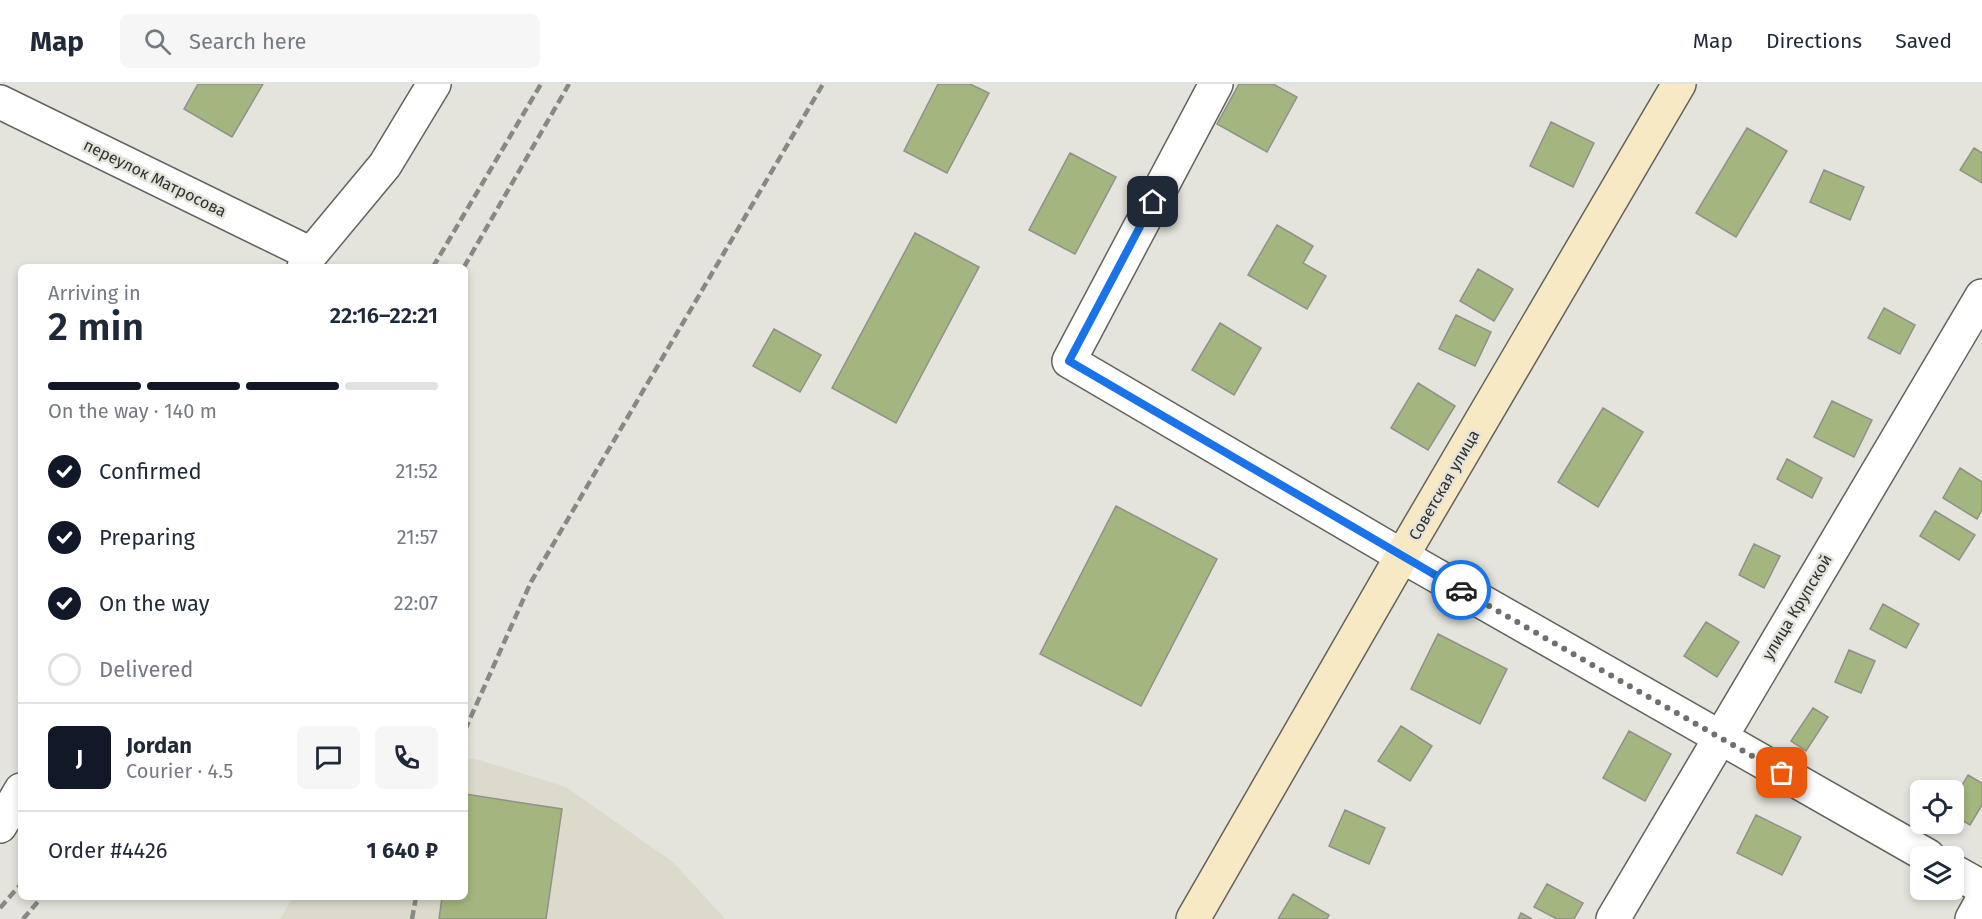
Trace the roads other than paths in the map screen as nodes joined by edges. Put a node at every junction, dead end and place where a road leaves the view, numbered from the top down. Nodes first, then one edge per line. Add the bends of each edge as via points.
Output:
1 (434, 84) edge
2 (1216, 84) edge
3 (1679, 84) edge
4 (0, 102) edge
5 (308, 261) edge
6 (1982, 296) edge
7 (1402, 556) junction
8 (1720, 738) junction
9 (18, 795) edge
10 (0, 826) edge
11 (1910, 846) edge
12 (1964, 877) edge
13 (1982, 887) edge
14 (1982, 901) edge
15 (1194, 919) edge
16 (1613, 919) edge
17 (1972, 919) edge

1 - 5 street via 385,165
2 - 7 street via 1069,361
3 - 7 main road, Советская улица
4 - 5 street, переулок Матросова
6 - 8 street, улица Крупской
7 - 8 street
7 - 15 main road, Советская улица
8 - 11 street
8 - 16 street, улица Крупской
9 - 10 street
12 - 13 street
14 - 17 street

